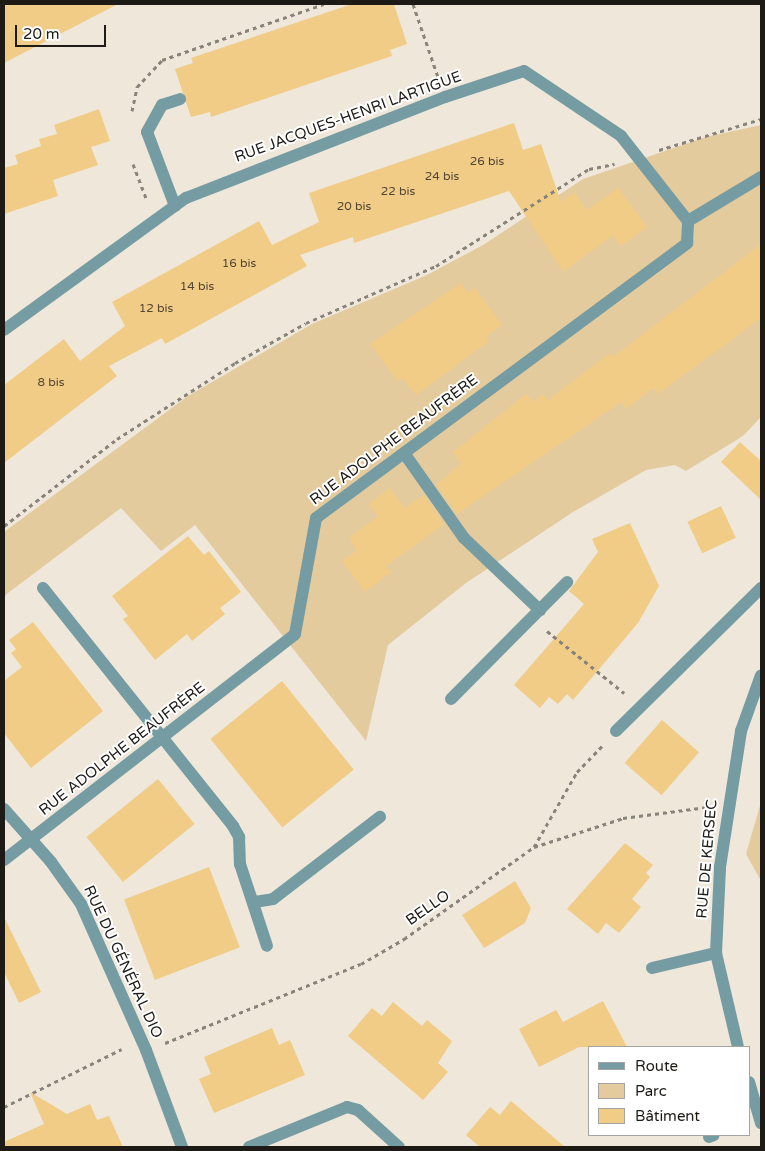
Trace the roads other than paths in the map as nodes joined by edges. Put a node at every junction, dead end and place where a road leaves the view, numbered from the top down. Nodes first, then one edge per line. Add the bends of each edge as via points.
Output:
1 (180, 99) dead end
2 (761, 177) edge
3 (175, 206) junction
4 (688, 222) junction
5 (4, 330) edge
6 (404, 453) junction
7 (567, 582) dead end
8 (43, 588) dead end
9 (761, 588) edge
10 (535, 614) junction
11 (761, 675) edge
12 (451, 700) dead end
13 (616, 731) road end
14 (161, 739) junction
15 (4, 810) edge
16 (380, 817) dead end
17 (30, 840) junction
18 (4, 860) edge
19 (255, 902) junction
20 (267, 946) dead end
21 (716, 953) junction
22 (652, 968) dead end
23 (738, 1046) edge
24 (750, 1087) edge
25 (756, 1119) edge
26 (182, 1147) edge
27 (249, 1147) edge
28 (399, 1147) edge

1 - 3 street via 162,105 147,132
2 - 4 street
3 - 4 street, RUE JACQUES-HENRI LARTIGUE via 223,181 444,97 524,71 621,136
3 - 5 street, RUE JACQUES-HENRI LARTIGUE
4 - 6 street, RUE ADOLPHE BEAUFRÈRE via 687,243
6 - 10 street via 464,538
6 - 14 street, RUE ADOLPHE BEAUFRÈRE via 316,518 295,634
7 - 10 street
8 - 14 street
9 - 13 street
10 - 12 street
11 - 21 street, RUE DE KERSEC via 741,731 726,808
14 - 17 street, RUE ADOLPHE BEAUFRÈRE
14 - 19 street via 233,826 239,837 240,864
15 - 17 street, RUE DU GÉNÉRAL DIO
16 - 19 street via 273,899
17 - 18 street, RUE ADOLPHE BEAUFRÈRE
17 - 26 street, RUE DU GÉNÉRAL DIO via 82,904 143,1045
19 - 20 street
21 - 22 street
21 - 23 street, RUE DE KERSEC
24 - 25 street
27 - 28 street via 347,1107 358,1110

